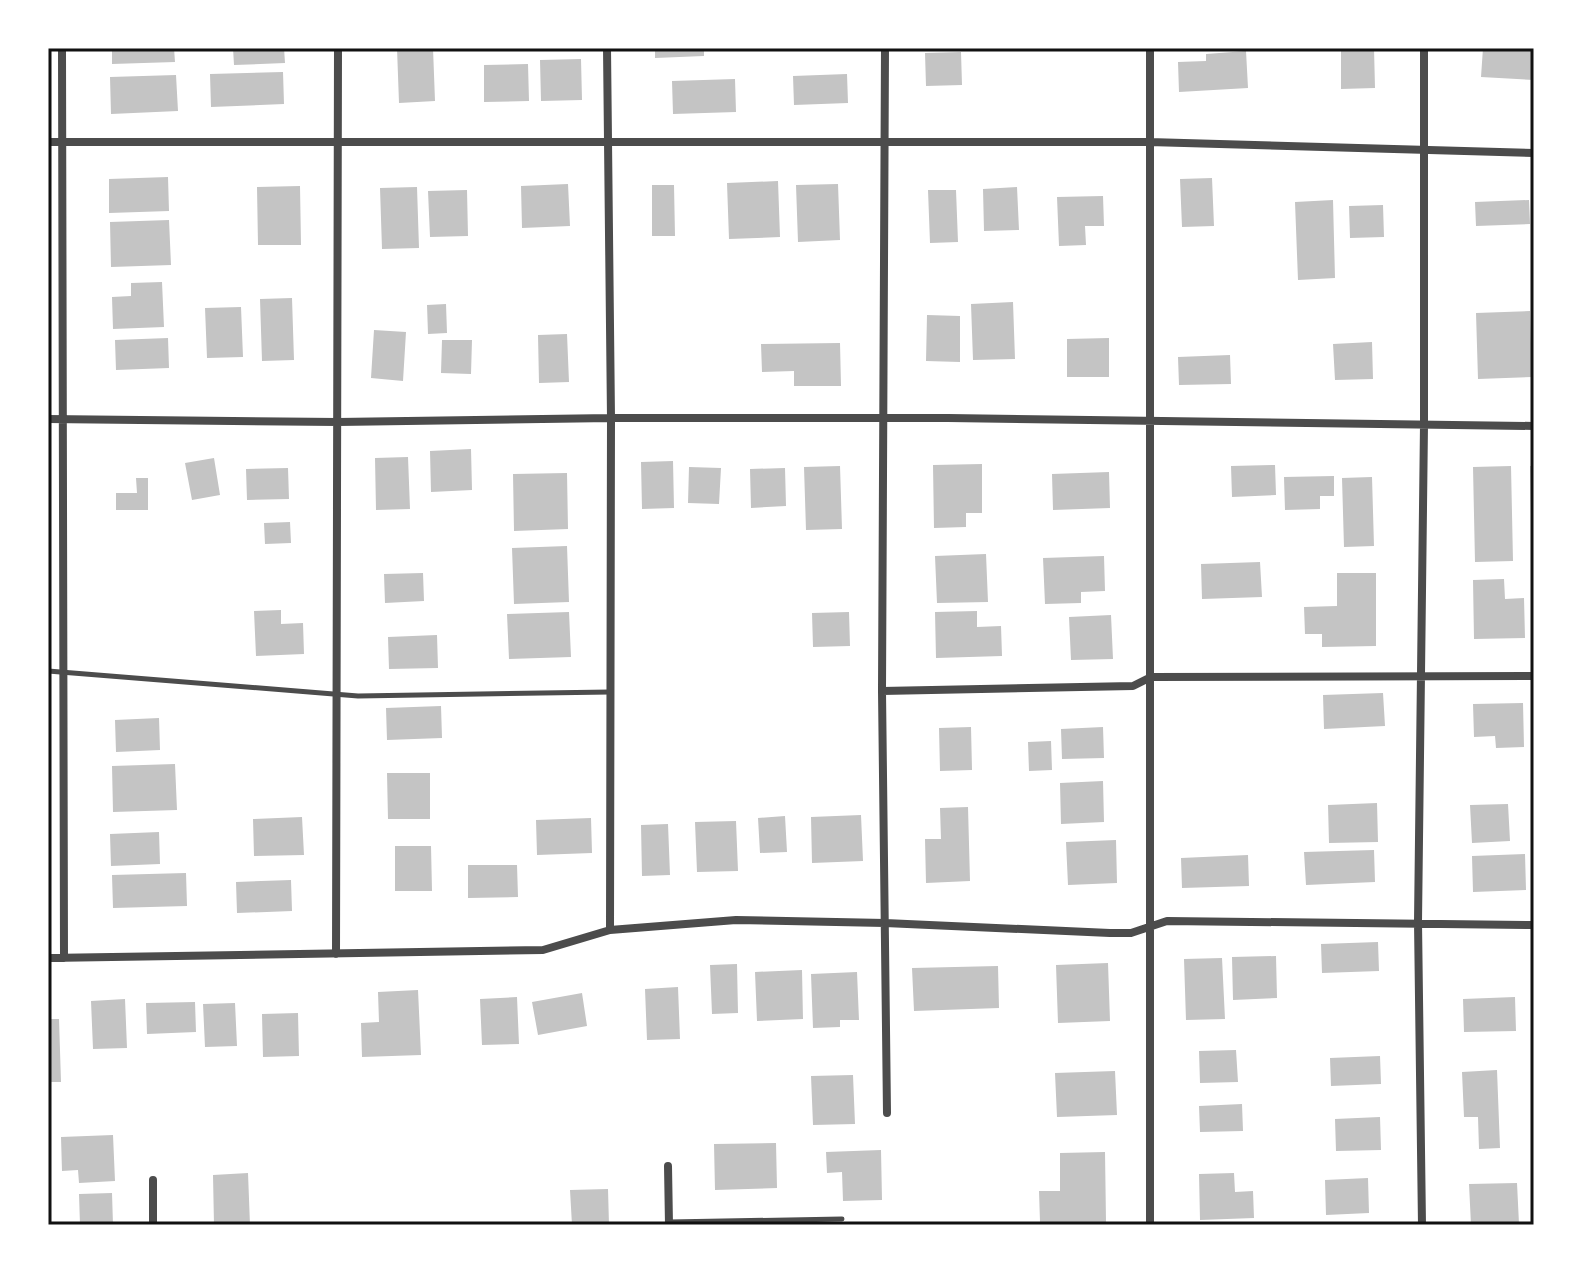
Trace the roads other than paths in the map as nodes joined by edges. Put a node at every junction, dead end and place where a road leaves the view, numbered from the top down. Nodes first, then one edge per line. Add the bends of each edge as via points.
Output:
1 (62, 48) edge
2 (338, 48) edge
3 (607, 48) edge
4 (885, 48) edge
5 (1150, 48) edge
6 (1424, 48) edge
7 (608, 141) junction
8 (886, 141) junction
9 (48, 142) edge
10 (63, 142) junction
11 (339, 142) junction
12 (1149, 142) junction
13 (1424, 150) junction
14 (1534, 153) edge
15 (611, 418) junction
16 (48, 419) edge
17 (63, 419) junction
18 (882, 420) junction
19 (1149, 421) junction
20 (338, 422) junction
21 (1424, 425) junction
22 (1534, 426) edge
23 (62, 670) junction
24 (48, 671) edge
25 (1420, 676) junction
26 (1534, 676) edge
27 (1151, 677) junction
28 (882, 691) junction
29 (335, 692) junction
30 (610, 692) junction
31 (1418, 922) junction
32 (885, 923) junction
33 (1534, 925) edge
34 (1150, 928) junction
35 (610, 930) junction
36 (336, 954) junction
37 (48, 958) edge
38 (64, 958) junction
39 (887, 1113) dead end
40 (668, 1166) dead end
41 (153, 1180) dead end
42 (842, 1219) dead end
43 (669, 1223) edge
44 (153, 1225) edge
45 (1150, 1225) edge
46 (1422, 1225) edge

1 - 10 street
2 - 11 street
3 - 7 street
4 - 8 street
5 - 12 street
6 - 13 street
7 - 8 street
7 - 11 street
7 - 15 street
8 - 12 street
8 - 18 street
9 - 10 street
10 - 11 street
10 - 17 street
11 - 20 street
12 - 13 street
12 - 19 street
13 - 14 street
13 - 21 street
15 - 18 street
15 - 20 street
15 - 30 street
16 - 17 street
17 - 20 street
17 - 23 street
18 - 19 street
18 - 28 street
19 - 21 street
19 - 27 street
20 - 29 street
21 - 22 street
21 - 25 street
23 - 24 lane
23 - 29 lane
23 - 38 street
25 - 26 street
25 - 27 street
25 - 31 street
27 - 28 street via 1133,686
27 - 34 street
28 - 32 street
29 - 30 lane
29 - 36 street
30 - 35 street
31 - 33 street
31 - 34 street via 1167,921
31 - 46 street
32 - 34 street via 1110,933
32 - 35 street via 736,920
32 - 39 street
34 - 45 street
35 - 36 street via 543,950
36 - 38 street
37 - 38 street
40 - 43 street
41 - 44 street
42 - 43 lane

